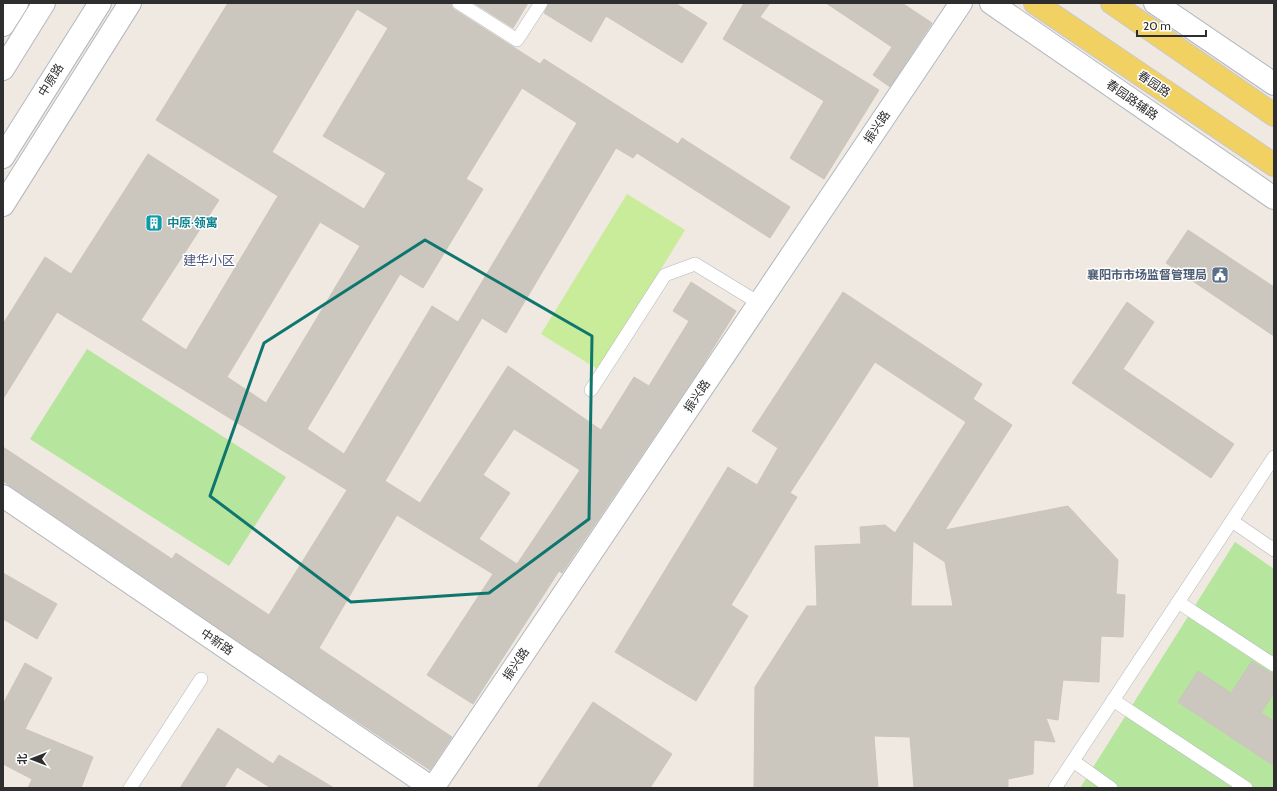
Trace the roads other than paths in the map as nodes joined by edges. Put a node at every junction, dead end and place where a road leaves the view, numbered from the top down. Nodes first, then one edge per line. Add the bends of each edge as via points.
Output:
1 (17, 3) edge
2 (44, 3) edge
3 (100, 3) edge
4 (130, 3) edge
5 (459, 3) edge
6 (541, 3) edge
7 (961, 3) edge
8 (991, 3) edge
9 (1035, 3) edge
10 (1112, 3) edge
11 (1156, 3) edge
12 (3, 25) edge
13 (3, 69) edge
14 (1274, 84) edge
15 (1274, 115) edge
16 (3, 157) edge
17 (1274, 165) edge
18 (1274, 198) edge
19 (3, 205) edge
20 (759, 302) junction
21 (590, 390) dead end
22 (1274, 457) edge
23 (3, 496) edge
24 (1232, 521) junction
25 (1274, 550) edge
26 (1178, 602) junction
27 (1274, 665) edge
28 (200, 679) dead end
29 (1113, 700) junction
30 (1073, 761) junction
31 (1243, 787) edge
32 (130, 788) edge
33 (432, 788) edge
34 (1055, 788) edge
35 (1111, 788) edge

1 - 12 street
2 - 13 street
3 - 16 street, 中原路
4 - 19 street
5 - 6 lane via 517,40
7 - 20 street, 振兴路
8 - 18 street, 春园路辅路
9 - 17 main road, 春园路
10 - 15 main road
11 - 14 street
20 - 21 lane via 695,264 665,274
20 - 33 street, 振兴路
22 - 24 lane
23 - 33 street, 中新路
24 - 25 lane
24 - 26 lane
26 - 27 lane
26 - 29 lane
28 - 32 lane
29 - 30 lane
29 - 31 lane
30 - 34 lane
30 - 35 lane

